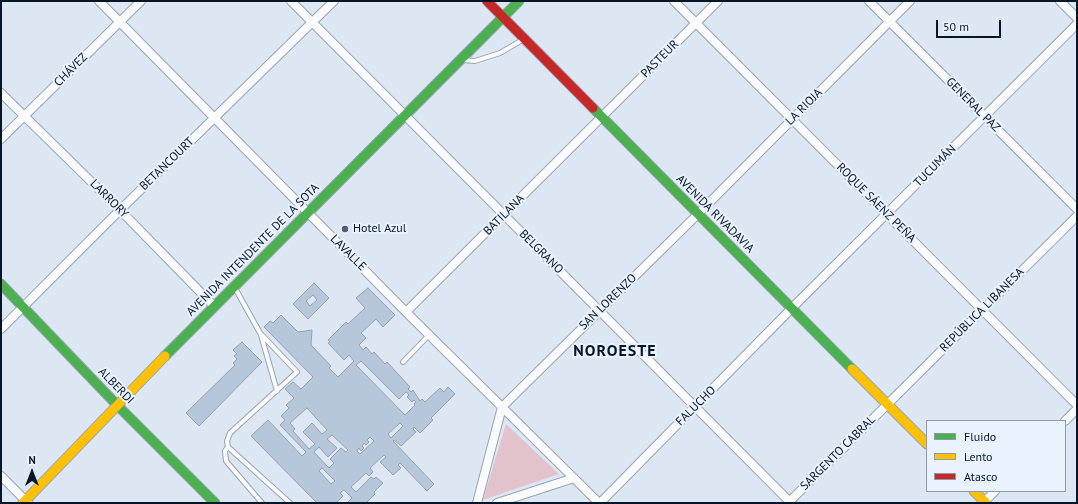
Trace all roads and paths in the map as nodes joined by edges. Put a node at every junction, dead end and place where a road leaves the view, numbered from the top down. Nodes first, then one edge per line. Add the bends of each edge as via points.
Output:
1 (99, 1) edge
2 (141, 1) edge
3 (291, 1) edge
4 (334, 1) edge
5 (487, 1) edge
6 (519, 1) edge
7 (674, 1) edge
8 (718, 1) edge
9 (869, 1) edge
10 (910, 1) edge
11 (1060, 1) edge
12 (503, 17) junction
13 (1077, 18) edge
14 (120, 22) junction
15 (890, 22) junction
16 (312, 23) junction
17 (696, 23) junction
18 (1077, 24) edge
19 (525, 39) junction
20 (460, 60) junction
21 (1, 93) edge
22 (405, 115) junction
23 (24, 116) junction
24 (984, 116) junction
25 (602, 117) junction
26 (215, 118) junction
27 (792, 119) junction
28 (1, 139) edge
29 (1077, 209) edge
30 (120, 210) junction
31 (308, 212) junction
32 (698, 214) junction
33 (887, 214) junction
34 (504, 215) junction
35 (1077, 216) edge
36 (1, 284) edge
37 (234, 287) junction
38 (214, 306) junction
39 (23, 307) junction
40 (792, 308) junction
41 (982, 310) junction
42 (599, 311) junction
43 (406, 312) junction
44 (1, 329) edge
45 (260, 333) junction
46 (430, 335) junction
47 (403, 362) dead end
48 (278, 391) junction
49 (888, 404) junction
50 (117, 405) junction
51 (1077, 405) edge
52 (502, 407) junction
53 (695, 407) junction
54 (1077, 409) edge
55 (1066, 420) edge
56 (926, 443) edge
57 (228, 447) junction
58 (1, 476) edge
59 (574, 478) junction
60 (975, 492) edge
61 (994, 492) edge
62 (25, 502) edge
63 (984, 502) edge
64 (215, 503) edge
65 (262, 503) edge
66 (290, 503) edge
67 (477, 503) edge
68 (497, 503) edge
69 (599, 503) edge
70 (790, 503) edge

1 - 14 street, LAVALLE
2 - 14 street, CHÁVEZ
3 - 16 street, BELGRANO
4 - 16 street, BETANCOURT
5 - 12 main road, AVENIDA RIVADAVIA
6 - 12 main road, AVENIDA INTENDENTE DE LA SOTA
7 - 17 street, ROQUE SÁENZ PEÑA
8 - 17 street, PASTEUR
9 - 15 street, GENERAL PAZ
10 - 15 street, LA RIOJA
11 - 13 street
12 - 19 main road, AVENIDA RIVADAVIA
12 - 20 main road, AVENIDA INTENDENTE DE LA SOTA
14 - 23 street, CHÁVEZ
14 - 26 street, LAVALLE
15 - 24 street, GENERAL PAZ
15 - 27 street, LA RIOJA
16 - 22 street, BELGRANO
16 - 26 street, BETANCOURT
17 - 25 street, PASTEUR
17 - 27 street, ROQUE SÁENZ PEÑA
18 - 24 street, TUCUMÁN
19 - 20 lane via 500,53 475,62
19 - 25 main road, AVENIDA RIVADAVIA
20 - 22 main road, AVENIDA INTENDENTE DE LA SOTA
21 - 23 street, LARRORY
22 - 31 main road, AVENIDA INTENDENTE DE LA SOTA
22 - 34 street, BELGRANO
23 - 28 street, CHÁVEZ
23 - 30 street, LARRORY
24 - 29 street, GENERAL PAZ
24 - 33 street, TUCUMÁN
25 - 32 main road, AVENIDA RIVADAVIA
25 - 34 street, BATILANA
26 - 30 street, BETANCOURT
26 - 31 street, LAVALLE
27 - 32 street, LA RIOJA
27 - 33 street, ROQUE SÁENZ PEÑA
30 - 38 street, LARRORY
30 - 39 street, BETANCOURT
31 - 37 main road, AVENIDA INTENDENTE DE LA SOTA
31 - 43 street, LAVALLE
32 - 40 main road, AVENIDA RIVADAVIA
32 - 42 street, SAN LORENZO
33 - 40 street, TUCUMÁN
33 - 41 street, ROQUE SÁENZ PEÑA
34 - 42 street, BELGRANO
34 - 43 street, BATILANA
35 - 41 street, REPÚBLICA LIBANESA
36 - 39 main road, ALBERDI
37 - 38 main road, AVENIDA INTENDENTE DE LA SOTA
37 - 45 lane
38 - 50 main road, AVENIDA INTENDENTE DE LA SOTA
39 - 44 street, BETANCOURT
39 - 50 main road, ALBERDI
40 - 49 main road, AVENIDA RIVADAVIA
40 - 53 street, FALUCHO
41 - 49 street, REPÚBLICA LIBANESA
41 - 51 street, ROQUE SÁENZ PEÑA
42 - 52 street, SAN LORENZO
42 - 53 street, BELGRANO
43 - 46 street, LAVALLE
45 - 48 lane
45 - 48 lane via 297,372
46 - 47 lane
46 - 52 street, LAVALLE
48 - 57 lane via 230,433
49 - 56 main road, AVENIDA RIVADAVIA
49 - 70 street, SARGENTO CABRAL
50 - 62 main road, AVENIDA INTENDENTE DE LA SOTA
50 - 64 main road, ALBERDI
52 - 59 street, LAVALLE
52 - 67 street
53 - 69 street, FALUCHO
53 - 70 street, BELGRANO
54 - 55 street
57 - 65 lane via 226,461
57 - 66 lane
58 - 62 street
59 - 68 street
59 - 69 street, LAVALLE
60 - 63 main road
61 - 63 street

